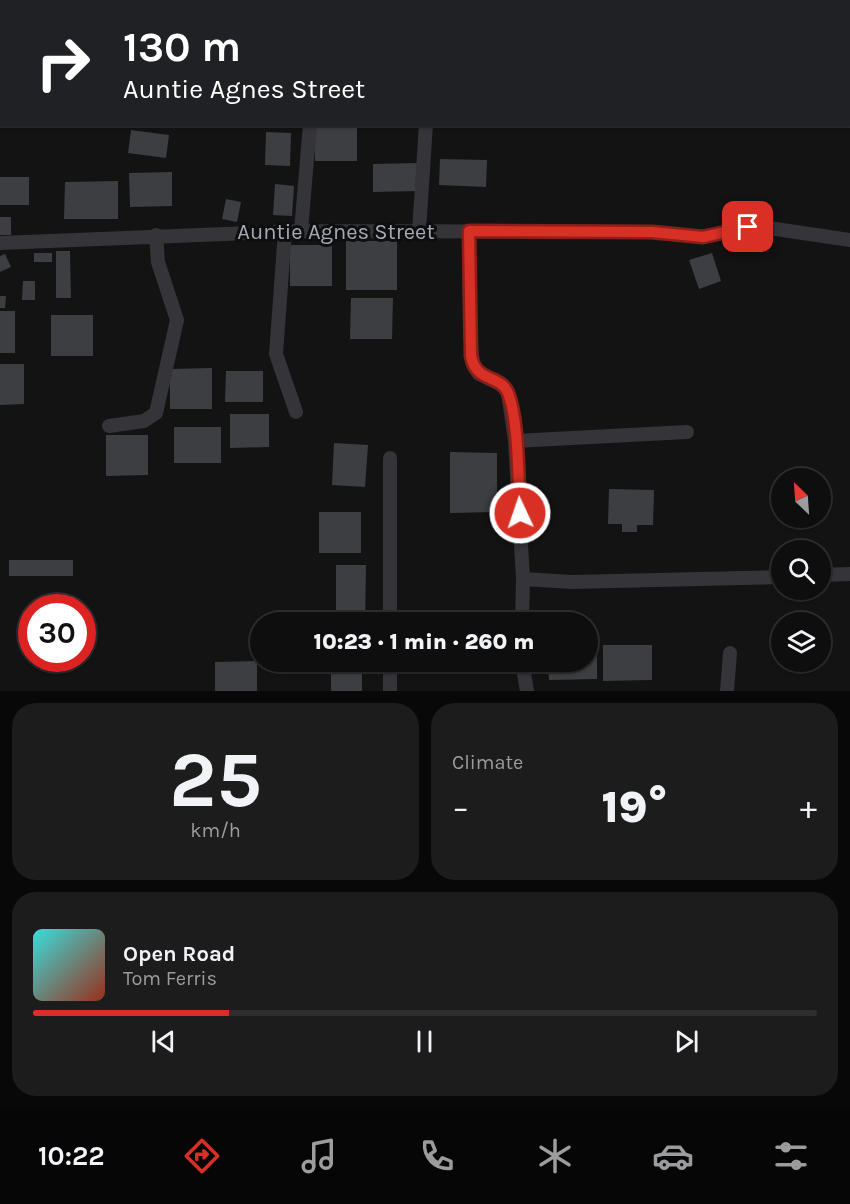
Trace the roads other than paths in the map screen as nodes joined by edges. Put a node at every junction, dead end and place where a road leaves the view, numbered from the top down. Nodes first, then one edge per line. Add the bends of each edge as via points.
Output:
1 (310, 126) edge
2 (426, 126) edge
3 (285, 231) junction
4 (301, 231) junction
5 (419, 231) junction
6 (469, 231) junction
7 (156, 235) junction
8 (850, 240) edge
9 (0, 243) edge
10 (296, 412) dead end
11 (109, 426) dead end
12 (687, 432) dead end
13 (515, 441) junction
14 (390, 458) dead end
15 (850, 574) edge
16 (831, 575) edge
17 (771, 577) edge
18 (523, 579) junction
19 (390, 612) edge
20 (522, 612) edge
21 (730, 653) dead end
22 (390, 672) edge
23 (523, 672) edge
24 (390, 691) edge
25 (526, 691) edge
26 (727, 691) edge

1 - 4 street
2 - 5 street
3 - 4 street, Auntie Agnes Street
3 - 7 street, Auntie Agnes Street
3 - 10 street via 276,354
4 - 5 street, Auntie Agnes Street
5 - 6 street, Auntie Agnes Street
6 - 8 street, Auntie Agnes Street via 652,232 703,237 748,227
6 - 13 street via 473,365 479,374 504,386 508,393
7 - 9 street, Auntie Agnes Street
7 - 11 street via 158,262 177,320 156,413 144,421
12 - 13 street
13 - 18 street
14 - 19 street
15 - 16 street
17 - 18 street via 572,582
18 - 20 street
21 - 26 street
22 - 24 street
23 - 25 street

